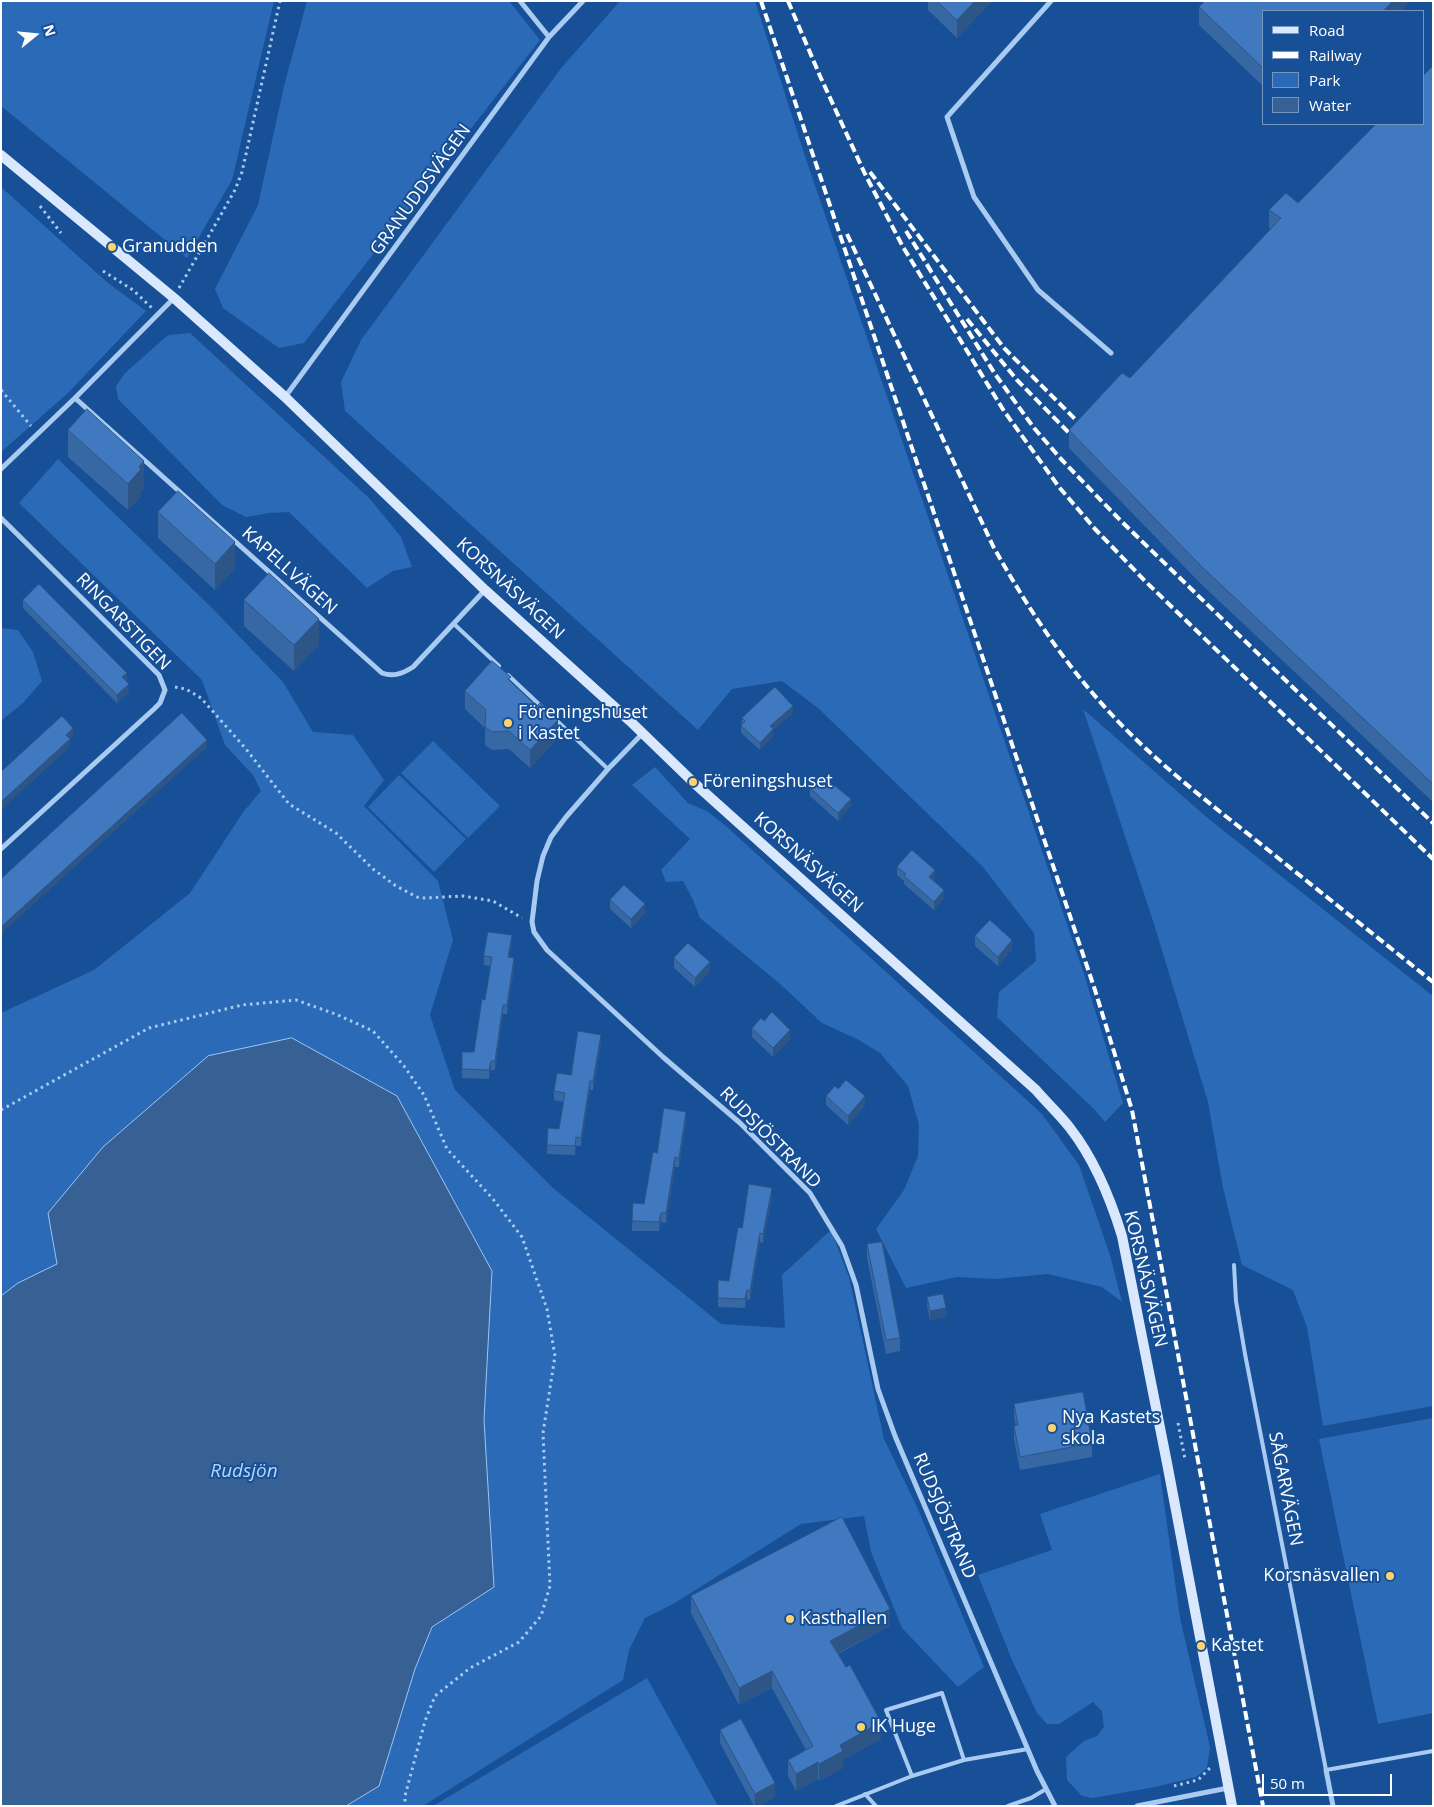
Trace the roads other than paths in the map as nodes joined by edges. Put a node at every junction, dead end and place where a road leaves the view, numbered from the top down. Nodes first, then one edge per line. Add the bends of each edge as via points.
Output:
1 (520, 1) edge
2 (583, 1) edge
3 (1051, 1) edge
4 (549, 37) junction
5 (1, 155) edge
6 (174, 298) junction
7 (1111, 353) dead end
8 (285, 397) junction
9 (75, 398) junction
10 (1, 469) edge
11 (1, 518) edge
12 (485, 590) junction
13 (454, 624) junction
14 (545, 710) edge
15 (552, 716) edge
16 (643, 733) junction
17 (608, 769) junction
18 (1, 849) edge
19 (1234, 1265) dead end
20 (1028, 1749) junction
21 (1433, 1751) edge
22 (964, 1760) junction
23 (1326, 1770) junction
24 (912, 1776) junction
25 (1228, 1788) junction
26 (1046, 1789) junction
27 (865, 1794) junction
28 (1167, 1803) edge
29 (836, 1806) edge
30 (876, 1806) edge
31 (1008, 1806) edge
32 (1055, 1806) edge
33 (1137, 1806) edge
34 (1232, 1806) edge
35 (1333, 1806) edge

1 - 4 street
2 - 4 street, GRANUDDSVÄGEN
3 - 7 street via 947,117 974,197 1038,290
4 - 8 street, GRANUDDSVÄGEN
5 - 6 street, KORSNÄSVÄGEN
6 - 8 street, KORSNÄSVÄGEN
6 - 9 street
8 - 12 street, KORSNÄSVÄGEN
9 - 10 street
9 - 13 street, KAPELLVÄGEN via 382,673 398,674 413,667
11 - 18 street, RINGARSTIGEN via 159,675 164,686 163,698 154,709
12 - 13 street, KAPELLVÄGEN
12 - 16 street, KORSNÄSVÄGEN
13 - 14 lane
15 - 17 lane
16 - 17 street
16 - 25 street, KORSNÄSVÄGEN via 1036,1090 1070,1128 1095,1165 1122,1236
17 - 20 street, RUDSJÖSTRAND via 551,837 543,856 532,922 537,938 663,1057 740,1123 810,1193 833,1230 856,1285 878,1389 895,1436
19 - 23 lane, SÅGARVÄGEN via 1245,1354
20 - 22 lane
20 - 26 street, RUDSJÖSTRAND
21 - 23 lane
22 - 24 lane
22 - 24 lane via 942,1693 886,1710
23 - 35 street, SÅGARVÄGEN
24 - 27 lane
25 - 28 street
25 - 34 street, KORSNÄSVÄGEN
26 - 31 lane
26 - 32 street, RUDSJÖSTRAND
27 - 29 lane
27 - 30 lane
28 - 33 street

